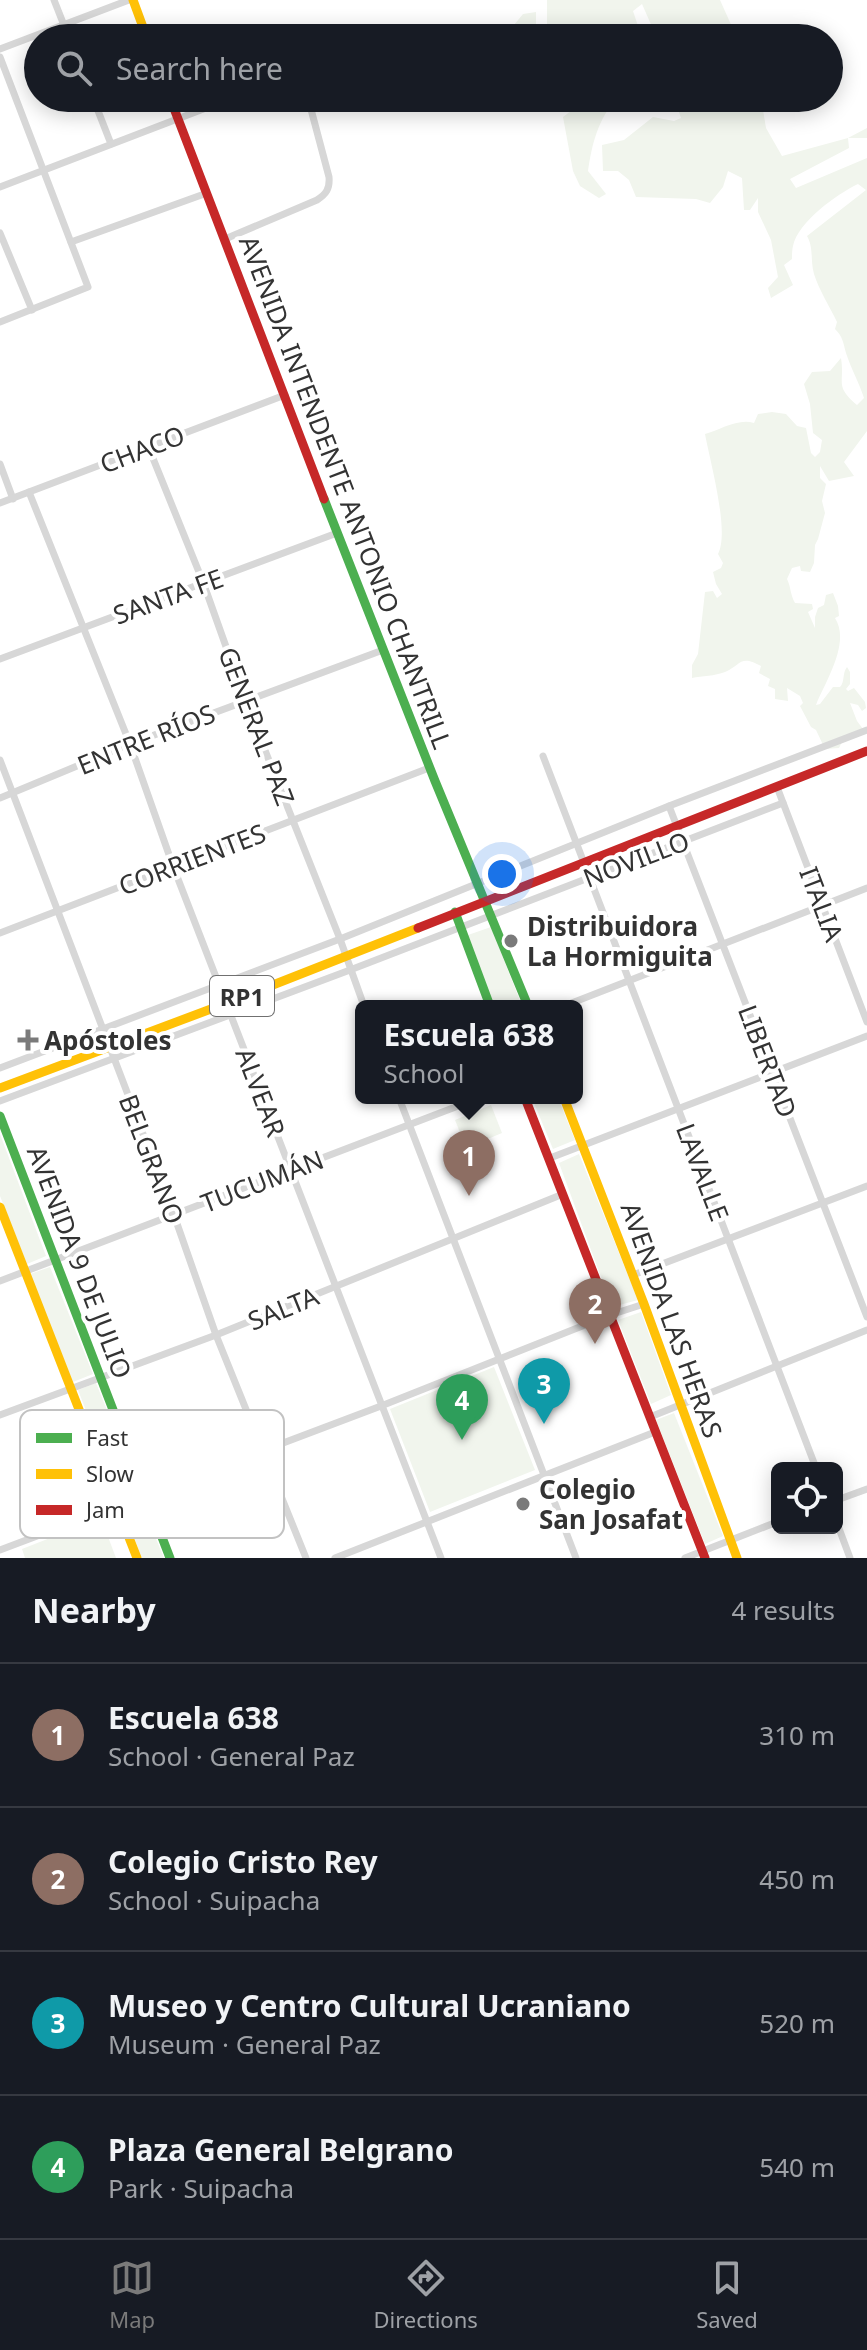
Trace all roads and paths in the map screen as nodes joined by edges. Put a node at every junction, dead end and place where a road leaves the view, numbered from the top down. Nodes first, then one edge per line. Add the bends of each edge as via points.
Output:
1 (54, 0) edge
2 (131, 0) edge
3 (64, 24) edge
4 (70, 24) edge
5 (141, 24) edge
6 (24, 41) edge
7 (0, 49) edge
8 (0, 57) edge
9 (98, 112) edge
10 (176, 112) edge
11 (194, 112) edge
12 (312, 112) edge
13 (178, 118) junction
14 (111, 144) junction
15 (44, 170) junction
16 (0, 187) edge
17 (207, 193) junction
18 (0, 233) edge
19 (225, 239) junction
20 (71, 242) junction
21 (32, 310) junction
22 (0, 322) edge
23 (285, 395) junction
24 (148, 446) junction
25 (0, 464) edge
26 (29, 492) junction
27 (13, 499) junction
28 (0, 503) edge
29 (337, 533) junction
30 (203, 582) junction
31 (83, 627) junction
32 (383, 650) junction
33 (0, 659) edge
34 (245, 700) junction
35 (867, 730) edge
36 (130, 744) junction
37 (867, 751) edge
38 (543, 756) dead end
39 (0, 760) edge
40 (429, 768) junction
41 (777, 787) junction
42 (12, 794) junction
43 (0, 798) edge
44 (783, 803) junction
45 (669, 806) junction
46 (293, 820) junction
47 (677, 825) junction
48 (683, 841) junction
49 (578, 844) junction
50 (584, 861) junction
51 (173, 866) junction
52 (590, 876) junction
53 (476, 884) junction
54 (867, 888) edge
55 (483, 901) junction
56 (822, 905) junction
57 (57, 911) junction
58 (455, 912) junction
59 (489, 916) junction
60 (460, 927) junction
61 (0, 933) edge
62 (340, 939) junction
63 (723, 944) junction
64 (346, 955) junction
65 (350, 970) junction
66 (631, 981) junction
67 (219, 985) junction
68 (362, 1000) edge
69 (488, 1000) edge
70 (525, 1000) edge
71 (580, 1000) edge
72 (227, 1003) junction
73 (231, 1013) junction
74 (867, 1022) edge
75 (103, 1028) junction
76 (867, 1036) edge
77 (110, 1046) junction
78 (114, 1059) junction
79 (0, 1068) edge
80 (773, 1072) junction
81 (0, 1088) edge
82 (0, 1101) edge
83 (401, 1104) edge
84 (463, 1104) edge
85 (528, 1104) edge
86 (566, 1104) edge
87 (679, 1107) junction
88 (0, 1116) edge
89 (409, 1124) junction
90 (583, 1146) junction
91 (550, 1158) junction
92 (291, 1169) junction
93 (867, 1186) edge
94 (563, 1194) junction
95 (823, 1202) junction
96 (0, 1207) edge
97 (174, 1215) junction
98 (454, 1238) junction
99 (729, 1238) junction
100 (54, 1260) junction
101 (25, 1271) junction
102 (633, 1275) junction
103 (0, 1281) edge
104 (337, 1287) junction
105 (644, 1304) junction
106 (610, 1315) junction
107 (867, 1317) edge
108 (867, 1330) edge
109 (216, 1335) junction
110 (500, 1358) junction
111 (777, 1366) junction
112 (101, 1377) junction
113 (72, 1388) junction
114 (680, 1405) junction
115 (381, 1406) junction
116 (80, 1410) edge
117 (114, 1410) edge
118 (245, 1410) edge
119 (0, 1415) edge
120 (650, 1417) junction
121 (655, 1432) junction
122 (284, 1443) edge
123 (814, 1462) edge
124 (545, 1476) junction
125 (867, 1489) edge
126 (843, 1498) edge
127 (284, 1506) edge
128 (426, 1521) junction
129 (771, 1524) edge
130 (841, 1534) edge
131 (31, 1538) edge
132 (129, 1538) edge
133 (162, 1538) edge
134 (730, 1540) junction
135 (0, 1550) edge
136 (703, 1555) edge
137 (3, 1558) edge
138 (137, 1558) edge
139 (170, 1558) edge
140 (306, 1558) edge
141 (335, 1558) edge
142 (441, 1558) edge
143 (576, 1558) edge
144 (685, 1558) edge
145 (737, 1558) edge
146 (850, 1558) edge

1 - 3 street
2 - 4 street
2 - 5 main road
6 - 7 street
8 - 15 street
9 - 14 street
10 - 13 main road, AVENIDA INTENDENTE ANTONIO CHANTRILL
11 - 13 street
12 - 19 street via 329,177 326,194
13 - 14 street
13 - 17 main road, AVENIDA INTENDENTE ANTONIO CHANTRILL
14 - 15 street
15 - 16 street
15 - 20 street
17 - 19 main road, AVENIDA INTENDENTE ANTONIO CHANTRILL
17 - 20 street
18 - 21 street
19 - 23 main road, AVENIDA INTENDENTE ANTONIO CHANTRILL
20 - 21 street via 88,287
21 - 22 street
23 - 24 street, CHACO
23 - 29 main road, AVENIDA INTENDENTE ANTONIO CHANTRILL
24 - 26 street, CHACO
24 - 30 street, GENERAL PAZ
25 - 27 street
26 - 27 street, CHACO
26 - 31 street, ALVEAR
27 - 28 street, CHACO
29 - 30 street, SANTA FE
29 - 32 main road, AVENIDA INTENDENTE ANTONIO CHANTRILL
30 - 31 street, SANTA FE
30 - 34 street, GENERAL PAZ
31 - 33 street, SANTA FE
31 - 36 street, ALVEAR
32 - 34 street, ENTRE RÍOS
32 - 40 main road, AVENIDA INTENDENTE ANTONIO CHANTRILL
34 - 36 street, ENTRE RÍOS
34 - 46 street, GENERAL PAZ
35 - 45 street
36 - 42 street, ENTRE RÍOS
36 - 51 street, ALVEAR
37 - 41 main road, RP1
38 - 49 street, LAVALLE
39 - 42 street, BELGRANO
40 - 46 street, CORRIENTES
40 - 53 main road, AVENIDA INTENDENTE ANTONIO CHANTRILL
41 - 44 street, ITALIA
41 - 47 main road, RP1
42 - 43 street, ENTRE RÍOS
42 - 57 street, BELGRANO
44 - 48 street, NOVILLO
44 - 56 street, ITALIA
45 - 47 street, LIBERTAD
45 - 49 street
46 - 51 street, CORRIENTES
46 - 62 street, GENERAL PAZ
47 - 48 street, LIBERTAD
47 - 50 main road, RP1
48 - 52 street, NOVILLO
48 - 63 street, LIBERTAD
49 - 50 street, LAVALLE
49 - 53 street
50 - 52 street, LAVALLE
50 - 55 main road, RP1
51 - 57 street, CORRIENTES
51 - 67 street, ALVEAR
52 - 59 street, NOVILLO
52 - 66 street, LAVALLE
53 - 55 main road, AVENIDA INTENDENTE ANTONIO CHANTRILL
53 - 62 street
54 - 56 street
55 - 58 main road, RP1
55 - 59 main road, AVENIDA INTENDENTE ANTONIO CHANTRILL
56 - 63 street
56 - 74 street, ITALIA
57 - 61 street, CORRIENTES
57 - 75 street, BELGRANO
58 - 60 main road
58 - 64 main road, RP1
59 - 60 street, NOVILLO
59 - 70 main road
60 - 65 street, NOVILLO
60 - 69 main road
62 - 64 street, GENERAL PAZ
62 - 67 street
63 - 66 street
63 - 80 street, LIBERTAD
64 - 65 street, GENERAL PAZ
64 - 72 main road, RP1
65 - 68 street, GENERAL PAZ
65 - 73 street, NOVILLO
66 - 71 street
66 - 87 street, LAVALLE
67 - 72 street, ALVEAR
67 - 75 street
72 - 73 street, ALVEAR
72 - 77 main road, RP1
73 - 78 street, NOVILLO
73 - 92 street, ALVEAR
75 - 77 street, BELGRANO
75 - 79 street
76 - 80 street
77 - 78 street, BELGRANO
77 - 81 main road, RP1
78 - 82 street, NOVILLO
78 - 97 street, BELGRANO
80 - 87 street
80 - 95 street, LIBERTAD
83 - 89 street
84 - 89 street, TUCUMÁN
85 - 91 main road, AVENIDA LAS HERAS
86 - 90 main road, AVENIDA LAS HERAS
87 - 90 street
87 - 99 street, LAVALLE
88 - 100 main road, AVENIDA 9 DE JULIO
89 - 92 street, TUCUMÁN
89 - 98 street
90 - 91 street
90 - 102 main road, AVENIDA LAS HERAS
91 - 94 main road, AVENIDA LAS HERAS
92 - 97 street, TUCUMÁN
92 - 104 street, ALVEAR
93 - 95 street
94 - 98 street, SALTA
94 - 106 main road, AVENIDA LAS HERAS
95 - 99 street
95 - 107 street, LIBERTAD
96 - 101 main road, AVENIDA 9 DE JULIO
97 - 100 street, TUCUMÁN
97 - 109 street, BELGRANO
98 - 104 street, SALTA
98 - 110 street
99 - 102 street
99 - 111 street, LAVALLE
100 - 101 street, TUCUMÁN
100 - 112 main road, AVENIDA 9 DE JULIO
101 - 103 street, TUCUMÁN
101 - 113 main road, AVENIDA 9 DE JULIO
102 - 105 main road, AVENIDA LAS HERAS
104 - 109 street, SALTA
104 - 115 street, ALVEAR
105 - 106 street
105 - 114 main road, AVENIDA LAS HERAS
106 - 110 street
106 - 120 main road, AVENIDA LAS HERAS
108 - 111 street
109 - 112 street, SALTA
109 - 118 street, BELGRANO
110 - 115 street
110 - 124 street
111 - 114 street
111 - 123 street, LAVALLE
112 - 113 street, SALTA
112 - 117 main road, AVENIDA 9 DE JULIO
113 - 116 main road, AVENIDA 9 DE JULIO
113 - 119 street, SALTA
114 - 120 street
114 - 134 main road, AVENIDA LAS HERAS
115 - 122 street
115 - 128 street, ALVEAR
120 - 121 main road, AVENIDA LAS HERAS
121 - 124 street
121 - 136 main road, AVENIDA LAS HERAS
124 - 128 street
124 - 143 street
125 - 126 street
127 - 140 street, BELGRANO
128 - 141 street
128 - 142 street, ALVEAR
129 - 134 street
130 - 146 street
131 - 135 street
132 - 138 main road, AVENIDA 9 DE JULIO
133 - 139 main road, AVENIDA 9 DE JULIO
134 - 136 street
134 - 145 main road, AVENIDA LAS HERAS
135 - 137 street
136 - 144 street

